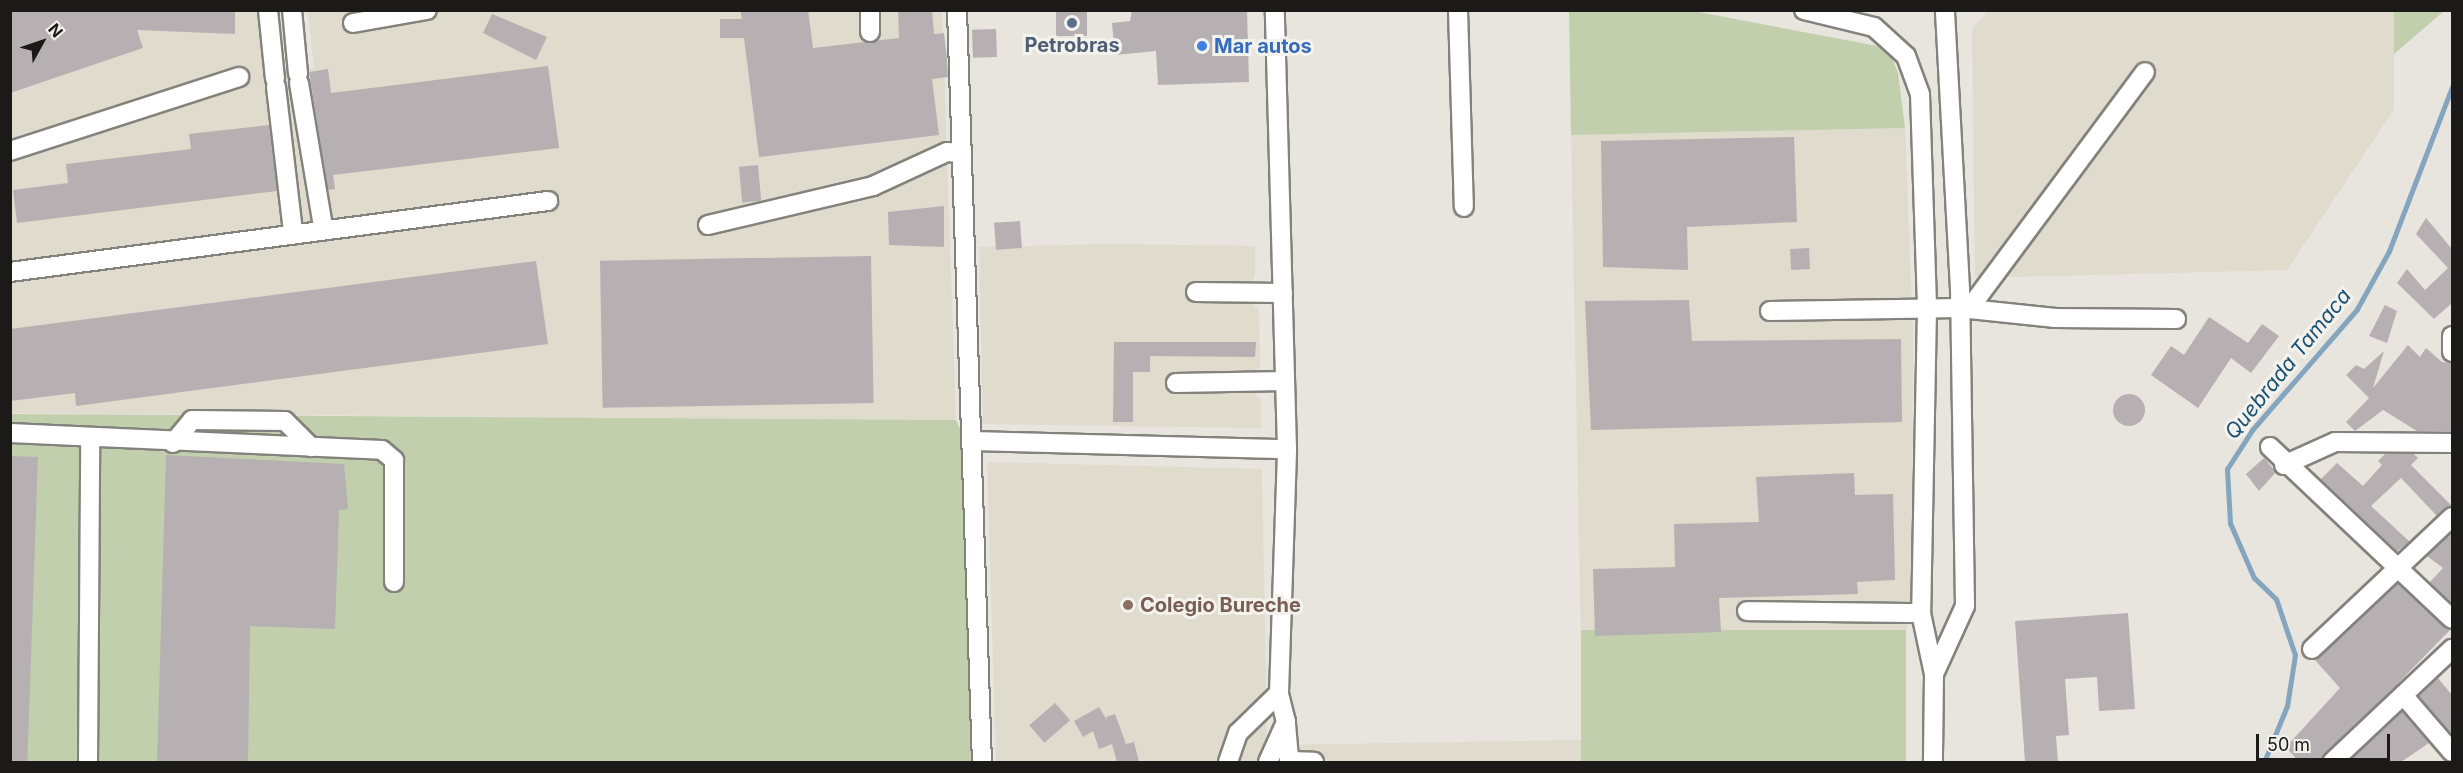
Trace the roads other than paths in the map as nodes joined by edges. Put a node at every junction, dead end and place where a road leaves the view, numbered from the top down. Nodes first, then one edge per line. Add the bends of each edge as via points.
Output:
1 (268, 10) edge
2 (292, 10) edge
3 (427, 10) edge
4 (870, 10) edge
5 (957, 10) edge
6 (1275, 10) edge
7 (1458, 10) edge
8 (1804, 10) edge
9 (1945, 10) edge
10 (353, 23) dead end
11 (870, 32) dead end
12 (2145, 72) dead end
13 (239, 77) dead end
14 (1949, 92) junction
15 (1920, 94) junction
16 (10, 151) edge
17 (962, 153) junction
18 (548, 201) dead end
19 (1464, 207) dead end
20 (708, 225) dead end
21 (323, 227) junction
22 (293, 232) junction
23 (10, 272) edge
24 (1196, 292) dead end
25 (1283, 293) junction
26 (1965, 308) junction
27 (1927, 309) junction
28 (1770, 311) dead end
29 (2176, 319) dead end
30 (1284, 381) junction
31 (1176, 383) dead end
32 (10, 433) edge
33 (90, 440) junction
34 (972, 441) junction
35 (173, 443) junction
36 (2452, 443) edge
37 (311, 447) junction
38 (2270, 447) dead end
39 (1287, 448) junction
40 (2284, 465) junction
41 (2452, 517) edge
42 (2396, 569) junction
43 (394, 582) dead end
44 (1747, 611) dead end
45 (1921, 613) junction
46 (2452, 619) edge
47 (2312, 649) dead end
48 (2452, 649) edge
49 (1934, 674) junction
50 (1280, 693) junction
51 (2403, 695) junction
52 (1286, 722) junction
53 (2452, 752) edge
54 (88, 762) edge
55 (982, 762) edge
56 (1228, 762) edge
57 (1268, 762) edge
58 (1290, 762) edge
59 (1314, 762) edge
60 (1933, 762) edge
61 (2332, 762) edge

1 - 22 street
2 - 21 street via 298,79
3 - 10 street
4 - 11 street
5 - 17 street
6 - 25 street
7 - 19 street
8 - 15 street via 1874,27 1906,56
9 - 14 street
12 - 26 street
13 - 16 street
14 - 15 street
14 - 26 street
15 - 27 street
17 - 20 street via 947,152 873,186
17 - 34 street
18 - 21 street
21 - 22 street
22 - 23 street
24 - 25 street
25 - 30 street
26 - 27 street
26 - 29 street via 2055,318
26 - 49 street via 1965,606
27 - 28 street
27 - 45 street
30 - 31 street
30 - 39 street
32 - 33 street
33 - 35 street
33 - 54 street
34 - 39 street
34 - 55 street
35 - 37 street
35 - 37 street via 192,420 285,421
36 - 40 street via 2335,442
37 - 43 street via 382,450 394,460
38 - 40 street
39 - 50 street
40 - 42 street
41 - 42 street
42 - 46 street
42 - 47 street
44 - 45 street
45 - 49 street
48 - 51 street
49 - 60 street
50 - 52 street
50 - 56 street via 1238,733
51 - 53 street
51 - 61 street
52 - 57 street
52 - 58 street
58 - 59 street

